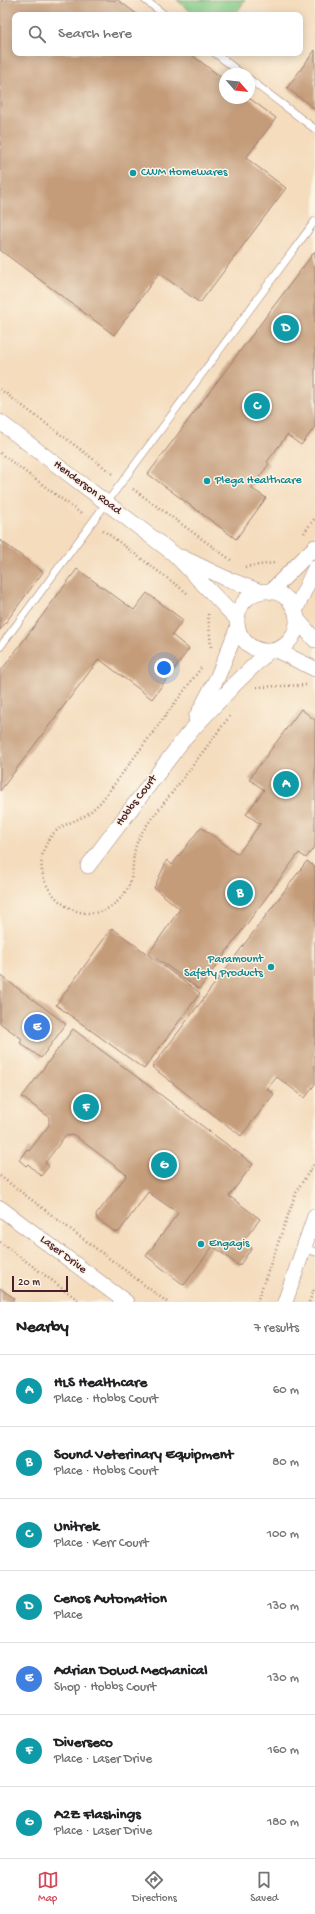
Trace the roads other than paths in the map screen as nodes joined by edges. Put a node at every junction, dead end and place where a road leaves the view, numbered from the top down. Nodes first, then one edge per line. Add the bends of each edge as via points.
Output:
1 (145, 0) edge
2 (161, 12) edge
3 (218, 56) edge
4 (234, 68) edge
5 (255, 84) edge
6 (315, 130) edge
7 (315, 221) edge
8 (0, 422) edge
9 (106, 502) junction
10 (315, 547) edge
11 (174, 554) junction
12 (315, 568) edge
13 (266, 592) junction
14 (296, 615) junction
15 (237, 624) junction
16 (315, 640) edge
17 (0, 647) edge
18 (273, 651) junction
19 (315, 669) edge
20 (186, 736) junction
21 (88, 866) dead end
22 (0, 1208) edge
23 (315, 1216) edge
24 (310, 1250) edge
25 (126, 1302) edge
26 (285, 1302) edge

1 - 2 lane
3 - 4 lane
5 - 6 lane
7 - 9 lane
8 - 9 street, Henderson Road
9 - 11 street, Henderson Road
9 - 17 lane
10 - 13 street
11 - 13 street, Henderson Road via 225,578
11 - 15 street, Henderson Road
12 - 14 street
13 - 14 street via 285,597
13 - 15 street via 251,596 244,602 239,611
14 - 16 street
14 - 18 street via 295,631 288,642
15 - 18 street via 249,644 258,649
15 - 20 street, Hobbs Court via 218,676
18 - 19 street
18 - 20 street, Hobbs Court via 236,683
20 - 21 street, Hobbs Court
22 - 25 street, Laser Drive
23 - 24 street
24 - 26 street

